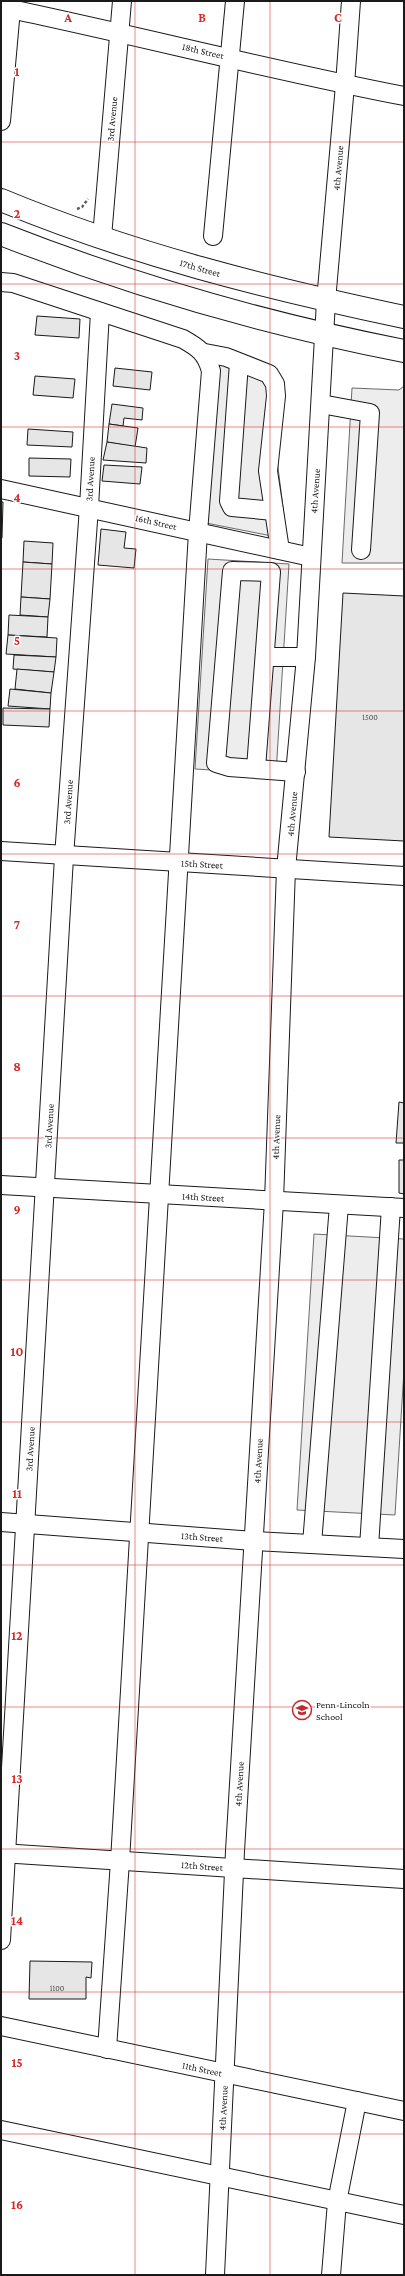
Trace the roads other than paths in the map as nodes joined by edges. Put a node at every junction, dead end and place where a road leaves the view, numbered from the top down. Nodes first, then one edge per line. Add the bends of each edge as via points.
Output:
1 (122, 1) edge
2 (235, 1) edge
3 (351, 1) edge
4 (6, 8) edge
5 (119, 32) junction
6 (231, 58) junction
7 (346, 85) junction
8 (404, 96) edge
9 (1, 121) edge
10 (1, 200) edge
11 (1, 234) edge
12 (213, 236) dead end
13 (102, 237) junction
14 (1, 282) edge
15 (326, 300) junction
16 (100, 312) junction
17 (404, 317) edge
18 (324, 333) junction
19 (404, 350) edge
20 (205, 353) junction
21 (239, 363) junction
22 (321, 404) junction
23 (1, 489) edge
24 (88, 507) junction
25 (274, 511) junction
26 (198, 532) junction
27 (280, 550) junction
28 (361, 550) dead end
29 (311, 557) junction
30 (265, 657) junction
31 (306, 658) junction
32 (256, 768) junction
33 (296, 772) junction
34 (1, 852) edge
35 (64, 857) junction
36 (180, 862) junction
37 (286, 869) junction
38 (404, 876) edge
39 (1, 1185) edge
40 (45, 1188) junction
41 (159, 1194) junction
42 (274, 1201) junction
43 (339, 1205) junction
44 (398, 1208) edge
45 (1, 1522) edge
46 (26, 1523) junction
47 (139, 1532) junction
48 (254, 1541) junction
49 (312, 1544) junction
50 (369, 1547) junction
51 (404, 1549) edge
52 (3, 1854) edge
53 (120, 1861) junction
54 (234, 1868) junction
55 (404, 1879) edge
56 (1, 1940) edge
57 (1, 2026) edge
58 (107, 2049) junction
59 (225, 2074) junction
60 (357, 2100) junction
61 (404, 2111) edge
62 (1, 2130) edge
63 (220, 2176) junction
64 (337, 2202) junction
65 (404, 2215) edge
66 (215, 2275) edge
67 (331, 2275) edge

1 - 5 street, 3rd Avenue
2 - 6 street
3 - 7 street, 4th Avenue
4 - 5 street, 18th Street
4 - 9 street
5 - 6 street, 18th Street
5 - 13 street, 3rd Avenue
6 - 7 street, 18th Street
6 - 12 street
7 - 8 street, 18th Street
7 - 15 street, 4th Avenue
10 - 13 main road, 17th Street
11 - 18 main road via 105,273 173,294
13 - 15 main road, 17th Street via 198,268
14 - 16 street via 13,283
15 - 17 main road, 17th Street
15 - 18 street, 4th Avenue
16 - 20 street via 183,339
16 - 24 street, 3rd Avenue
18 - 19 main road
18 - 22 street, 4th Avenue
20 - 21 street
20 - 26 street via 211,371
21 - 25 street via 269,374 275,384 268,471
21 - 25 street via 229,501 232,507
22 - 28 street via 370,413
22 - 29 street, 4th Avenue
23 - 24 street, 16th Street
24 - 26 street, 16th Street
24 - 35 street, 3rd Avenue
25 - 27 street
26 - 27 street, 16th Street
26 - 36 street
27 - 29 street, 16th Street
29 - 31 street, 4th Avenue
30 - 31 street
30 - 32 street
30 - 32 street via 271,572 232,571 216,763 229,767
31 - 33 street, 4th Avenue
32 - 33 street
33 - 37 street, 4th Avenue
34 - 35 street, 15th Street
35 - 36 street, 15th Street
35 - 40 street, 3rd Avenue
36 - 37 street, 15th Street
36 - 41 street
37 - 38 street, 15th Street
37 - 42 street, 4th Avenue
39 - 40 street, 14th Street
40 - 41 street, 14th Street
40 - 46 street, 3rd Avenue
41 - 42 street, 14th Street
41 - 47 street
42 - 43 street, 14th Street
42 - 48 street, 4th Avenue
43 - 44 street, 14th Street
43 - 49 street
44 - 50 street
45 - 46 street, 13th Street
46 - 47 street, 13th Street
46 - 52 street, 3rd Avenue
47 - 48 street, 13th Street
47 - 53 street
48 - 49 street, 13th Street
48 - 54 street, 4th Avenue
49 - 50 street, 13th Street
50 - 51 street, 13th Street
52 - 53 street, 12th Street
52 - 56 street, 3rd Avenue
53 - 54 street, 12th Street
53 - 58 street
54 - 55 street, 12th Street
54 - 59 street, 4th Avenue
57 - 58 street, 11th Street
58 - 59 street, 11th Street
59 - 60 street, 11th Street
59 - 63 street, 4th Avenue
60 - 61 street, 11th Street
60 - 64 street
62 - 63 street
63 - 64 street
63 - 66 street, 4th Avenue
64 - 65 street
64 - 67 street

